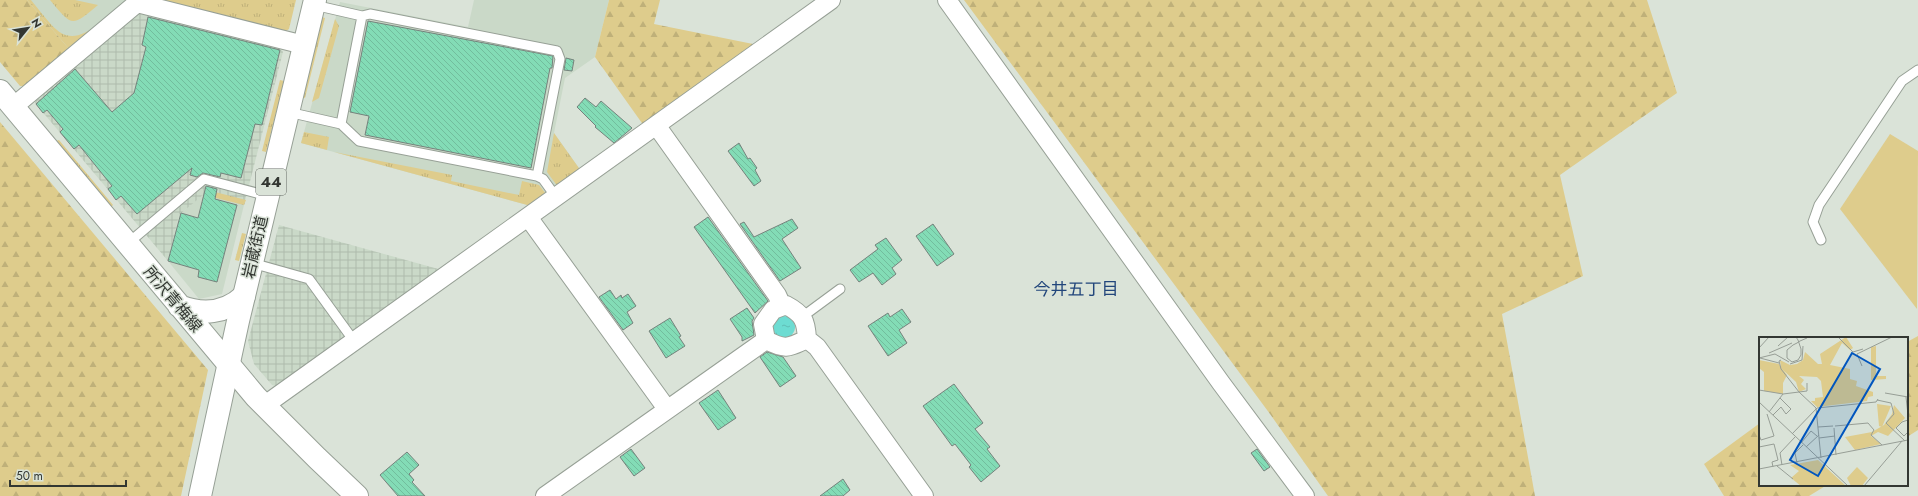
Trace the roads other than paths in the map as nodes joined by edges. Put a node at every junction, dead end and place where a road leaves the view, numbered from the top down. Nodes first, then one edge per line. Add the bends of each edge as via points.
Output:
1 (831, 0) edge
2 (947, 0) edge
3 (137, 2) edge
4 (315, 3) edge
5 (362, 16) junction
6 (304, 45) junction
7 (1918, 70) edge
8 (6, 99) edge
9 (288, 112) junction
10 (341, 124) junction
11 (656, 125) junction
12 (537, 176) junction
13 (268, 196) junction
14 (556, 197) junction
15 (528, 217) junction
16 (1822, 240) dead end
17 (127, 244) junction
18 (252, 263) junction
19 (840, 289) dead end
20 (244, 296) junction
21 (179, 306) junction
22 (782, 306) junction
23 (802, 317) junction
24 (807, 339) junction
25 (766, 340) junction
26 (354, 341) junction
27 (228, 364) junction
28 (265, 405) junction
29 (667, 409) junction
30 (200, 496) edge
31 (358, 496) edge
32 (545, 496) edge
33 (924, 496) edge
34 (1305, 496) edge

1 - 11 street
2 - 34 street
3 - 6 street
3 - 8 street
4 - 5 lane
4 - 6 main road, 岩蔵街道 / 44
5 - 10 lane
5 - 12 lane via 370,14 556,51 560,59
6 - 9 main road, 岩蔵街道 / 44
7 - 16 lane via 1902,81 1819,205 1812,222
8 - 17 main road, 所沢青梅線
9 - 10 lane
9 - 13 main road, 岩蔵街道 / 44
10 - 12 lane via 359,141
11 - 14 street
11 - 22 street via 777,295
12 - 14 lane via 543,179
13 - 17 lane via 204,179
13 - 18 main road, 岩蔵街道 / 44
14 - 15 street
15 - 26 street
15 - 29 street
17 - 21 main road, 所沢青梅線
18 - 20 main road, 岩蔵街道 / 44
18 - 26 lane via 309,279
19 - 23 lane
20 - 21 main road via 228,307 211,312 200,312
20 - 27 main road, 岩蔵街道 / 44
21 - 27 main road, 所沢青梅線
22 - 23 street via 786,305
22 - 25 street via 773,310 763,324
23 - 24 street via 807,326
24 - 25 street via 780,348
24 - 33 street via 817,347
25 - 29 street
26 - 28 street
27 - 28 main road, 所沢青梅線
27 - 30 main road, 岩蔵街道 / 44
28 - 31 main road, 所沢青梅線
29 - 32 street

